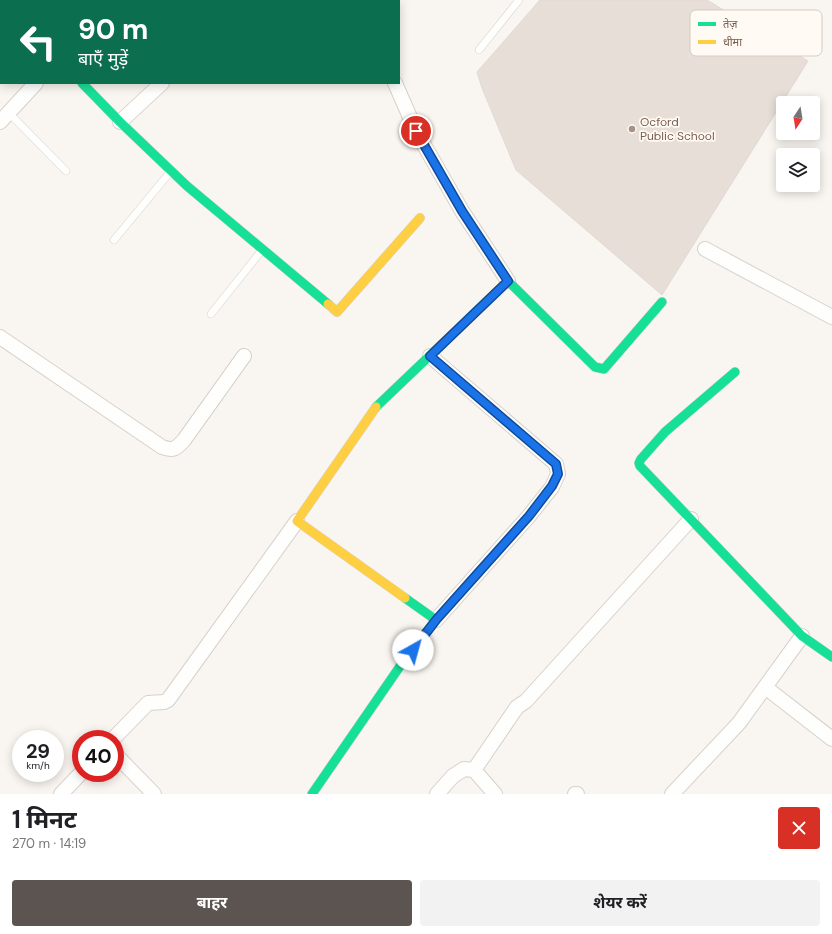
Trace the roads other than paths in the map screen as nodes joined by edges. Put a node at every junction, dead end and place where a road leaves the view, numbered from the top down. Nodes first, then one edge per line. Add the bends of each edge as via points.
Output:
1 (519, 0) edge
2 (479, 50) dead end
3 (35, 84) edge
4 (83, 84) edge
5 (161, 84) edge
6 (394, 84) edge
7 (4, 118) edge
8 (120, 122) junction
9 (66, 171) dead end
10 (171, 171) junction
11 (420, 218) dead end
12 (114, 240) dead end
13 (263, 249) junction
14 (706, 249) dead end
15 (508, 281) junction
16 (662, 302) dead end
17 (210, 314) dead end
18 (832, 317) edge
19 (0, 337) edge
20 (244, 356) dead end
21 (430, 356) junction
22 (735, 372) dead end
23 (691, 519) junction
24 (297, 521) junction
25 (436, 620) junction
26 (802, 636) junction
27 (832, 657) edge
28 (765, 687) junction
29 (122, 730) edge
30 (832, 739) edge
31 (124, 763) edge
32 (474, 770) junction
33 (72, 782) edge
34 (61, 794) edge
35 (154, 794) edge
36 (312, 794) edge
37 (437, 794) edge
38 (494, 794) edge
39 (672, 794) edge

1 - 2 lane
3 - 7 street
4 - 8 street
5 - 8 street
6 - 15 street via 416,131 462,211
7 - 9 lane
8 - 10 street
10 - 12 lane
10 - 13 street
11 - 13 street via 337,312
13 - 17 lane
14 - 18 street
15 - 16 street via 595,367 601,369 604,369
15 - 21 street
19 - 20 street via 170,450 184,440
21 - 24 street via 375,408
21 - 25 street via 556,464 558,474 529,516
22 - 23 street via 666,432 639,463
23 - 26 street
23 - 32 street via 526,701 517,707
24 - 25 street
24 - 29 street via 168,700 148,703
25 - 36 street via 405,659
26 - 27 street
26 - 28 street
28 - 30 street
28 - 39 street via 739,723
31 - 35 street
32 - 37 street via 464,769
32 - 38 street
33 - 34 street

